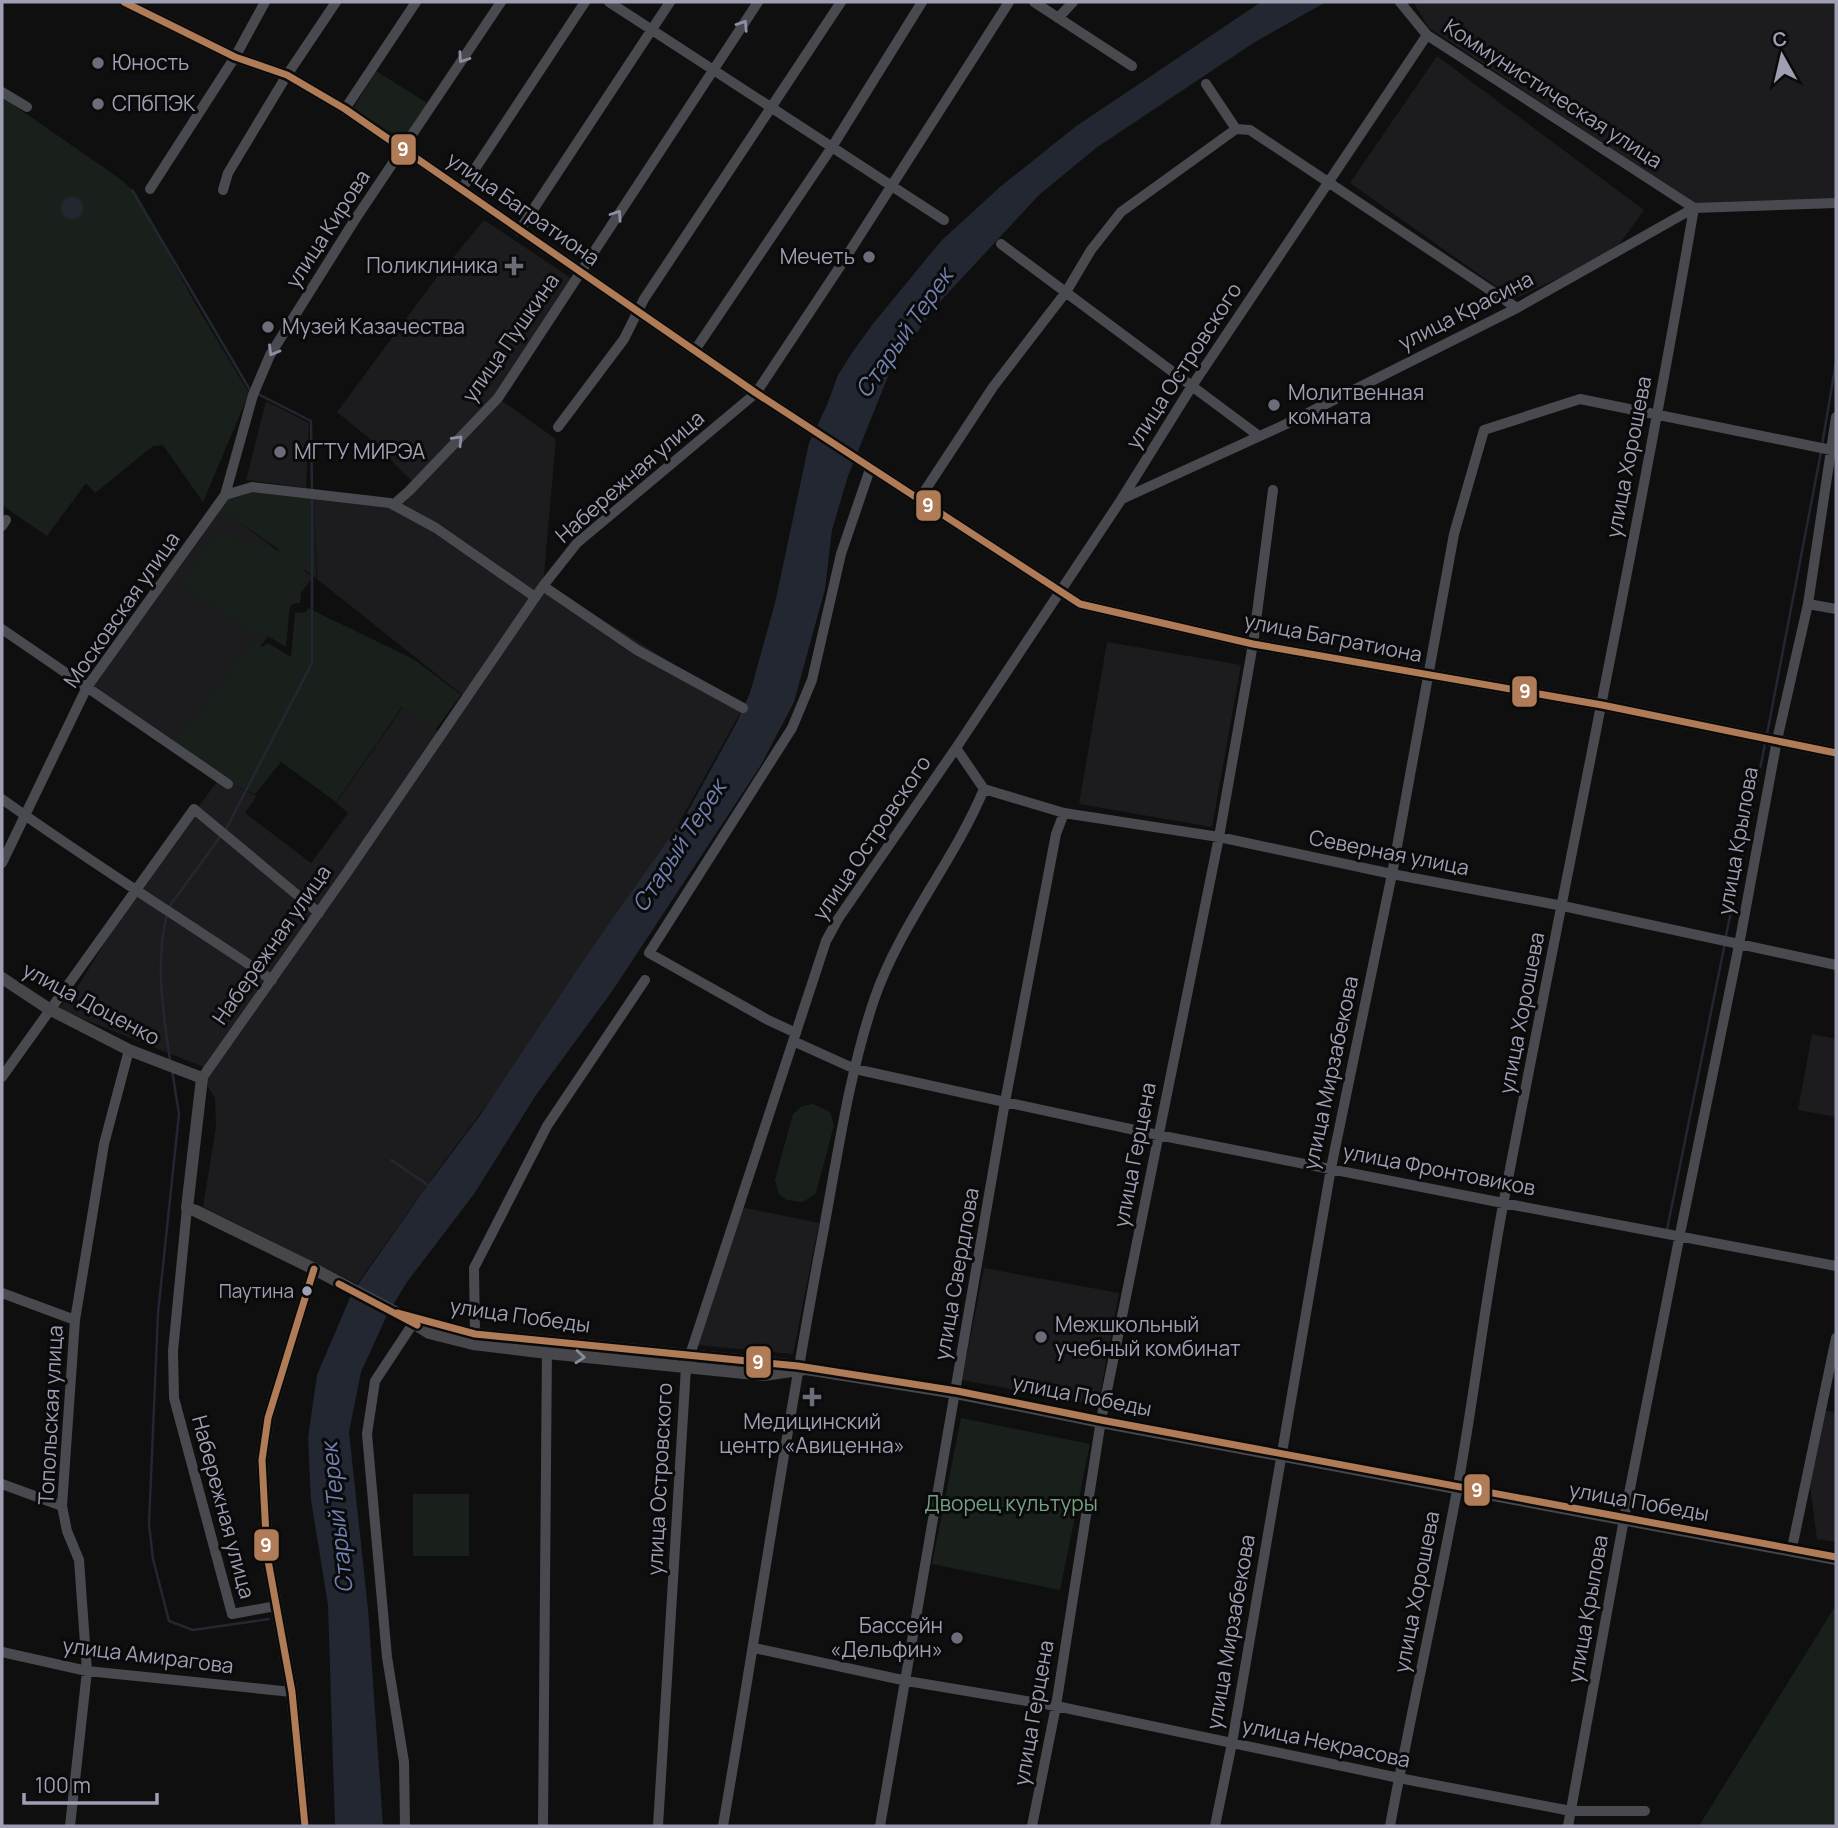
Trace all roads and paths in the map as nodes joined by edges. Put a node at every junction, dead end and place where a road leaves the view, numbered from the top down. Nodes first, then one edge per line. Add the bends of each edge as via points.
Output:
1 (124, 2) edge
2 (265, 2) edge
3 (336, 2) edge
4 (416, 2) edge
5 (501, 2) edge
6 (585, 2) edge
7 (609, 2) edge
8 (670, 2) edge
9 (758, 2) edge
10 (841, 2) edge
11 (922, 2) edge
12 (1009, 2) edge
13 (1034, 2) edge
14 (1073, 2) edge
15 (1399, 2) edge
16 (1058, 18) junction
17 (652, 30) junction
18 (1427, 35) junction
19 (235, 57) junction
20 (1132, 66) dead end
21 (713, 70) junction
22 (287, 75) junction
23 (1206, 84) dead end
24 (2, 92) edge
25 (27, 107) dead end
26 (772, 108) junction
27 (345, 109) junction
28 (1236, 129) junction
29 (832, 147) junction
30 (402, 149) junction
31 (1327, 182) junction
32 (891, 186) junction
33 (150, 190) dead end
34 (223, 190) dead end
35 (461, 190) junction
36 (1836, 203) edge
37 (1694, 208) junction
38 (944, 220) dead end
39 (519, 231) junction
40 (1001, 244) dead end
41 (580, 271) junction
42 (1066, 292) junction
43 (1517, 308) junction
44 (638, 312) junction
45 (695, 350) junction
46 (1192, 386) junction
47 (756, 393) junction
48 (1658, 415) junction
49 (1836, 417) edge
50 (558, 427) dead end
51 (1259, 436) junction
52 (1833, 450) edge
53 (865, 466) junction
54 (1273, 491) dead end
55 (225, 495) junction
56 (1121, 500) junction
57 (918, 501) junction
58 (393, 505) junction
59 (542, 586) junction
60 (1060, 592) junction
61 (535, 597) junction
62 (1808, 604) junction
63 (1836, 609) edge
64 (2, 629) edge
65 (1253, 644) junction
66 (1426, 676) junction
67 (87, 687) junction
68 (1602, 705) junction
69 (743, 708) dead end
70 (1777, 740) junction
71 (956, 748) junction
72 (1836, 753) edge
73 (228, 784) dead end
74 (984, 789) junction
75 (2, 799) edge
76 (1064, 813) junction
77 (24, 815) junction
78 (1219, 837) junction
79 (2, 863) edge
80 (1392, 874) junction
81 (136, 891) junction
82 (1563, 906) junction
83 (319, 913) junction
84 (1739, 946) junction
85 (1836, 965) edge
86 (2, 978) edge
87 (272, 980) junction
88 (645, 980) dead end
89 (49, 1009) junction
90 (794, 1037) junction
91 (129, 1050) junction
92 (855, 1069) junction
93 (2, 1077) edge
94 (202, 1077) junction
95 (1005, 1102) junction
96 (1158, 1135) junction
97 (1331, 1168) junction
98 (1503, 1203) junction
99 (187, 1208) junction
100 (1680, 1233) junction
101 (1836, 1266) edge
102 (314, 1269) junction
103 (2, 1293) edge
104 (75, 1320) junction
105 (414, 1321) junction
106 (475, 1334) junction
107 (1836, 1338) edge
108 (547, 1348) junction
109 (688, 1361) junction
110 (798, 1368) junction
111 (957, 1392) junction
112 (1101, 1421) junction
113 (1281, 1455) junction
114 (2, 1484) edge
115 (1457, 1487) junction
116 (62, 1506) junction
117 (1624, 1518) junction
118 (1792, 1548) junction
119 (1836, 1558) edge
120 (276, 1606) junction
121 (754, 1648) junction
122 (2, 1652) edge
123 (87, 1671) junction
124 (907, 1681) junction
125 (292, 1692) junction
126 (1056, 1706) junction
127 (1232, 1743) junction
128 (1399, 1778) junction
129 (1571, 1811) junction
130 (1645, 1811) dead end
131 (70, 1826) edge
132 (305, 1826) edge
133 (405, 1826) edge
134 (543, 1826) edge
135 (658, 1826) edge
136 (723, 1826) edge
137 (880, 1826) edge
138 (1032, 1826) edge
139 (1215, 1826) edge
140 (1390, 1826) edge
141 (1568, 1826) edge

1 - 19 main road, улица Багратиона
2 - 19 street
3 - 22 street
4 - 27 street
5 -> 30 street, улица Кирова
6 - 35 street
7 - 17 street
8 - 17 street
21 -> 9 street, улица Пушкина
10 - 26 street
11 - 29 street
12 - 32 street, Набережная улица
13 - 16 street
14 - 16 street
15 - 18 street, Коммунистическая улица
16 - 20 street
17 - 21 street
17 - 39 street
18 - 31 street, улица Островского
18 - 37 street, Коммунистическая улица
19 - 22 main road, улица Багратиона
19 - 33 street
21 - 26 street
41 -> 21 street, улица Пушкина
22 - 27 main road, улица Багратиона
22 - 34 street via 228,173
23 - 28 street
24 - 25 street
26 - 29 street
26 - 44 street
27 - 30 main road, улица Багратиона
28 - 31 street via 1250,130
28 - 42 street via 1121,212
29 - 32 street
29 - 45 street
30 - 35 main road, улица Багратиона
30 -> 55 street, улица Кирова via 270,355 253,395
31 - 43 street
31 - 46 street, улица Островского
32 - 38 street
32 - 47 street, Набережная улица
35 - 39 main road, улица Багратиона
36 - 37 street, улица Красина
37 - 43 street, улица Красина
37 - 48 street, улица Хорошева
39 - 41 main road, улица Багратиона
40 - 42 street
41 - 44 main road, улица Багратиона
58 -> 41 street, улица Пушкина via 498,398
42 - 46 street
42 - 57 street via 993,387
43 - 51 street, улица Красина
44 - 45 main road, улица Багратиона
44 - 50 street via 624,339
45 - 47 main road, улица Багратиона
46 - 51 street
46 - 56 street, улица Островского
47 - 53 main road, улица Багратиона
47 - 59 street, Набережная улица via 577,543
48 - 52 street
48 - 66 street, улица Мирзабекова via 1580,399 1484,430 1454,534
48 - 68 street, улица Хорошева
49 - 52 street, улица Крылова
51 - 56 street, улица Красина
52 - 62 street, улица Крылова
53 - 57 main road, улица Багратиона
53 - 90 street, улица Фронтовиков via 812,680 792,728 649,953
54 - 65 street, улица Герцена
55 - 58 street via 252,486
55 - 67 street, Московская улица
56 - 60 street, улица Островского
57 - 60 main road, улица Багратиона
58 - 61 street via 436,528
59 - 61 street, Набережная улица
59 - 69 street via 637,650
60 - 65 main road, улица Багратиона via 1080,604
60 - 71 street, улица Островского
61 - 83 street, Набережная улица
62 - 63 street
62 - 70 street, улица Крылова
64 - 67 street
65 - 66 main road, улица Багратиона
65 - 78 street, улица Герцена
66 - 68 main road, улица Багратиона
66 - 80 street, улица Мирзабекова
67 - 73 street
67 - 77 street, Московская улица
68 - 70 main road, улица Багратиона
68 - 82 street, улица Хорошева
70 - 72 main road, улица Багратиона
70 - 84 street, улица Крылова
71 - 74 street
71 - 90 street, улица Островского via 838,919 826,941
74 - 76 street, Северная улица
74 - 92 street via 971,821 907,926 874,999
75 - 77 street
76 - 78 street, Северная улица
76 - 95 street, улица Свердлова
77 - 79 street, Московская улица
77 - 81 street
78 - 80 street, Северная улица
78 - 96 street, улица Герцена
80 - 82 street, Северная улица
80 - 97 street, улица Мирзабекова
81 - 83 street via 194,809
81 - 87 street
81 - 89 street
82 - 84 street, Северная улица
82 - 98 street, улица Хорошева
83 - 87 street, Набережная улица
84 - 85 street, Северная улица
84 - 100 street, улица Крылова
86 - 89 main road, улица Доценко
87 - 94 street, Набережная улица
88 - 106 street via 547,1126 474,1268
89 - 91 main road, улица Доценко
89 - 93 street
90 - 92 street, улица Фронтовиков
90 - 109 street, улица Островского
91 - 94 main road, улица Доценко
91 - 104 street, Топольская улица via 104,1144
92 - 95 street, улица Фронтовиков
92 - 110 street
94 - 99 main road, Набережная улица
95 - 96 street, улица Фронтовиков
95 - 111 street, улица Свердлова
96 - 97 street, улица Фронтовиков
96 - 112 street, улица Герцена
97 - 98 street, улица Фронтовиков
97 - 113 street, улица Мирзабекова
98 - 100 street, улица Фронтовиков
98 - 115 street, улица Хорошева
99 - 102 main road, улица Победы
99 - 120 street, Набережная улица via 173,1351 174,1398 232,1614
100 - 101 street, улица Фронтовиков
100 - 117 street, улица Крылова
102 - 105 main road, улица Победы
102 - 120 main road via 268,1418 262,1460 267,1555
103 - 104 street
104 - 116 street, Топольская улица
105 - 106 main road, улица Победы
105 - 108 main road, улица Победы via 429,1333 473,1344
105 - 133 street via 375,1381 367,1434 387,1657 404,1762
106 - 108 main road, улица Победы
107 - 118 street
108 - 109 main road, улица Победы
108 - 134 street
109 - 110 main road, улица Победы
109 - 135 street, улица Островского
110 - 111 main road, улица Победы
110 - 121 street
111 - 112 main road, улица Победы
111 - 124 street, улица Свердлова
112 - 113 main road, улица Победы
112 - 126 street, улица Герцена
113 - 115 main road, улица Победы
113 - 127 street, улица Мирзабекова
114 - 116 street
115 - 117 main road, улица Победы
115 - 128 street, улица Хорошева
116 - 123 street, Топольская улица via 79,1560
117 - 118 main road, улица Победы
117 - 119 main road, улица Победы
117 - 129 street, улица Крылова
118 - 119 main road, улица Победы
120 - 125 main road
121 - 124 street, улица Некрасова
121 - 136 street
122 - 123 street, улица Амирагова
123 - 125 street, улица Амирагова
123 - 131 street, Топольская улица
124 - 126 street, улица Некрасова
124 - 137 street, улица Свердлова
125 - 132 main road
126 - 127 street, улица Некрасова
126 - 138 street, улица Герцена
127 - 128 street, улица Некрасова
127 - 139 street, улица Мирзабекова
128 - 129 street, улица Некрасова
128 - 140 street, улица Хорошева
129 - 130 street, улица Некрасова
129 - 141 street, улица Крылова

